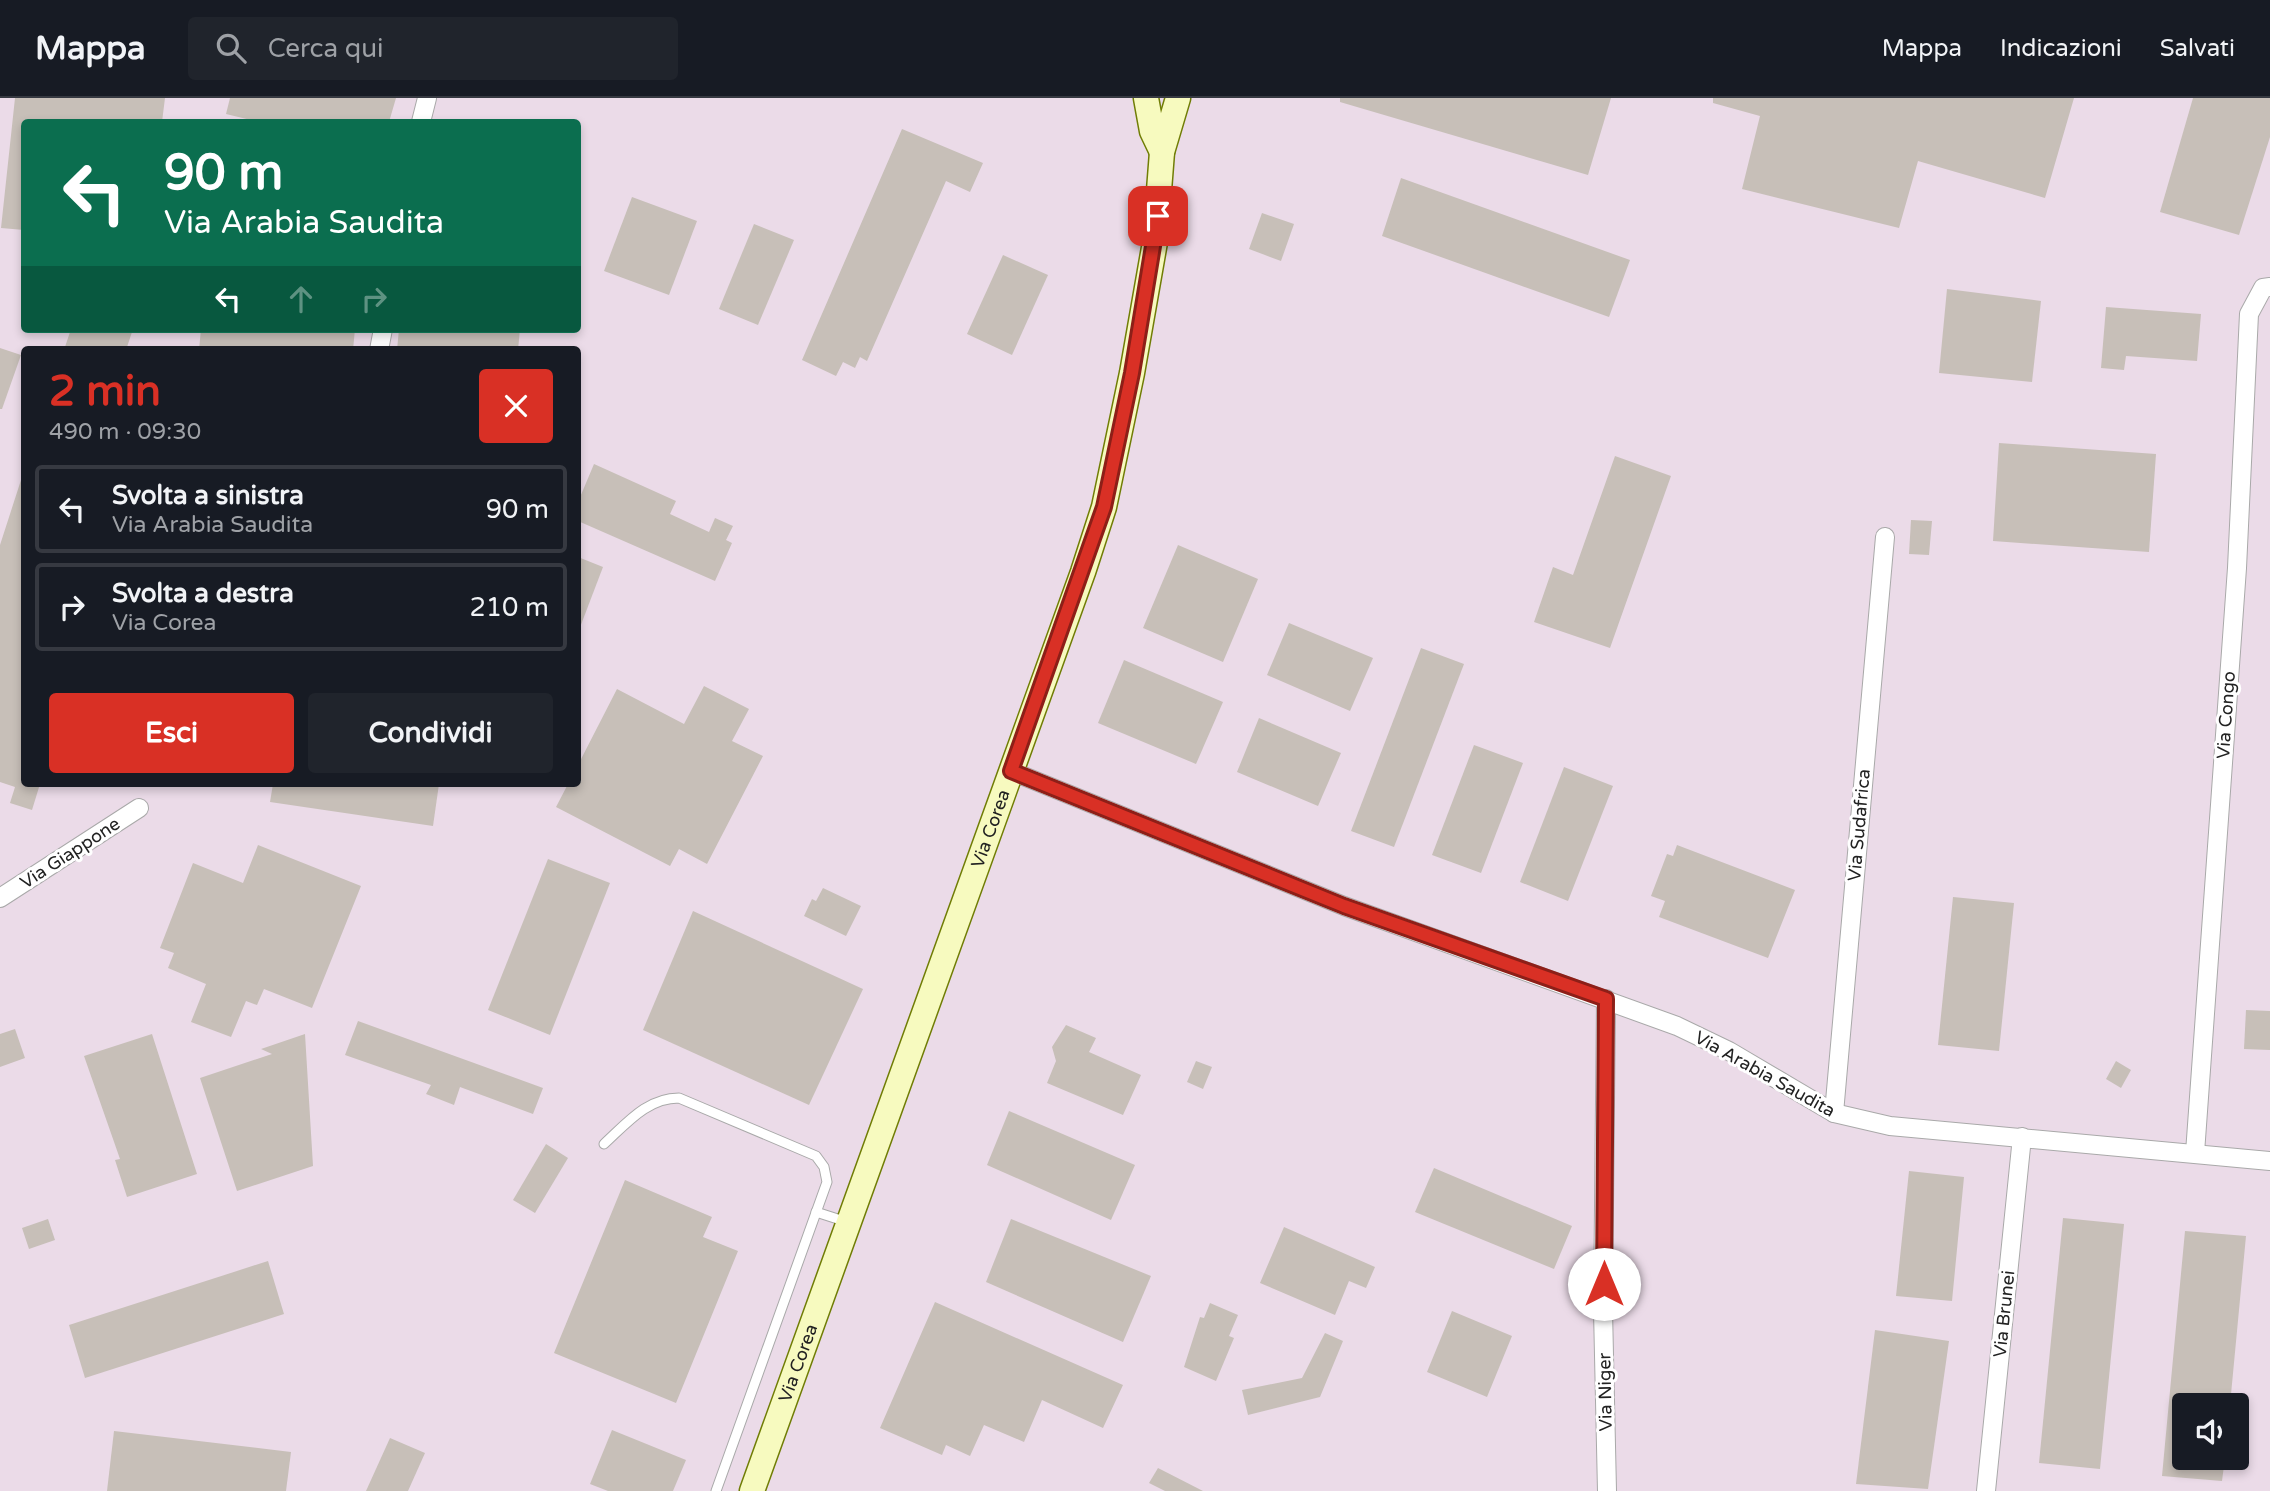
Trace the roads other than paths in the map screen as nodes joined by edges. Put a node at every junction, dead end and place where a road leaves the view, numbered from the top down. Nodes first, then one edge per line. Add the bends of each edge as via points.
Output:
1 (427, 98) edge
2 (1146, 98) edge
3 (1178, 98) edge
4 (422, 119) edge
5 (1162, 152) junction
6 (2270, 287) edge
7 (1885, 537) dead end
8 (1011, 771) junction
9 (139, 808) dead end
10 (0, 898) edge
11 (1606, 999) junction
12 (1834, 1113) junction
13 (2022, 1137) junction
14 (604, 1144) dead end
15 (2195, 1153) junction
16 (2270, 1161) edge
17 (816, 1212) junction
18 (849, 1223) junction
19 (716, 1491) edge
20 (752, 1491) edge
21 (1607, 1491) edge
22 (1986, 1491) edge

1 - 4 street
2 - 5 street via 1152,131
3 - 5 street
5 - 8 street, Via Corea via 1156,242 1104,507
6 - 15 street, Via Congo via 2263,288 2249,314 2237,568
7 - 12 street, Via Sudafrica
8 - 11 street, Via Arabia Saudita via 1344,906
8 - 18 street, Via Corea
9 - 10 street, Via Giappone
11 - 12 street, Via Arabia Saudita via 1729,1051
11 - 21 street, Via Niger
12 - 13 street, Via Arabia Saudita via 1890,1126
13 - 15 street, Via Arabia Saudita
13 - 22 street, Via Brunei
14 - 17 lane via 647,1105 662,1098 679,1098 816,1156 827,1182
15 - 16 street, Via Arabia Saudita
17 - 18 lane
17 - 19 lane
18 - 20 street, Via Corea

